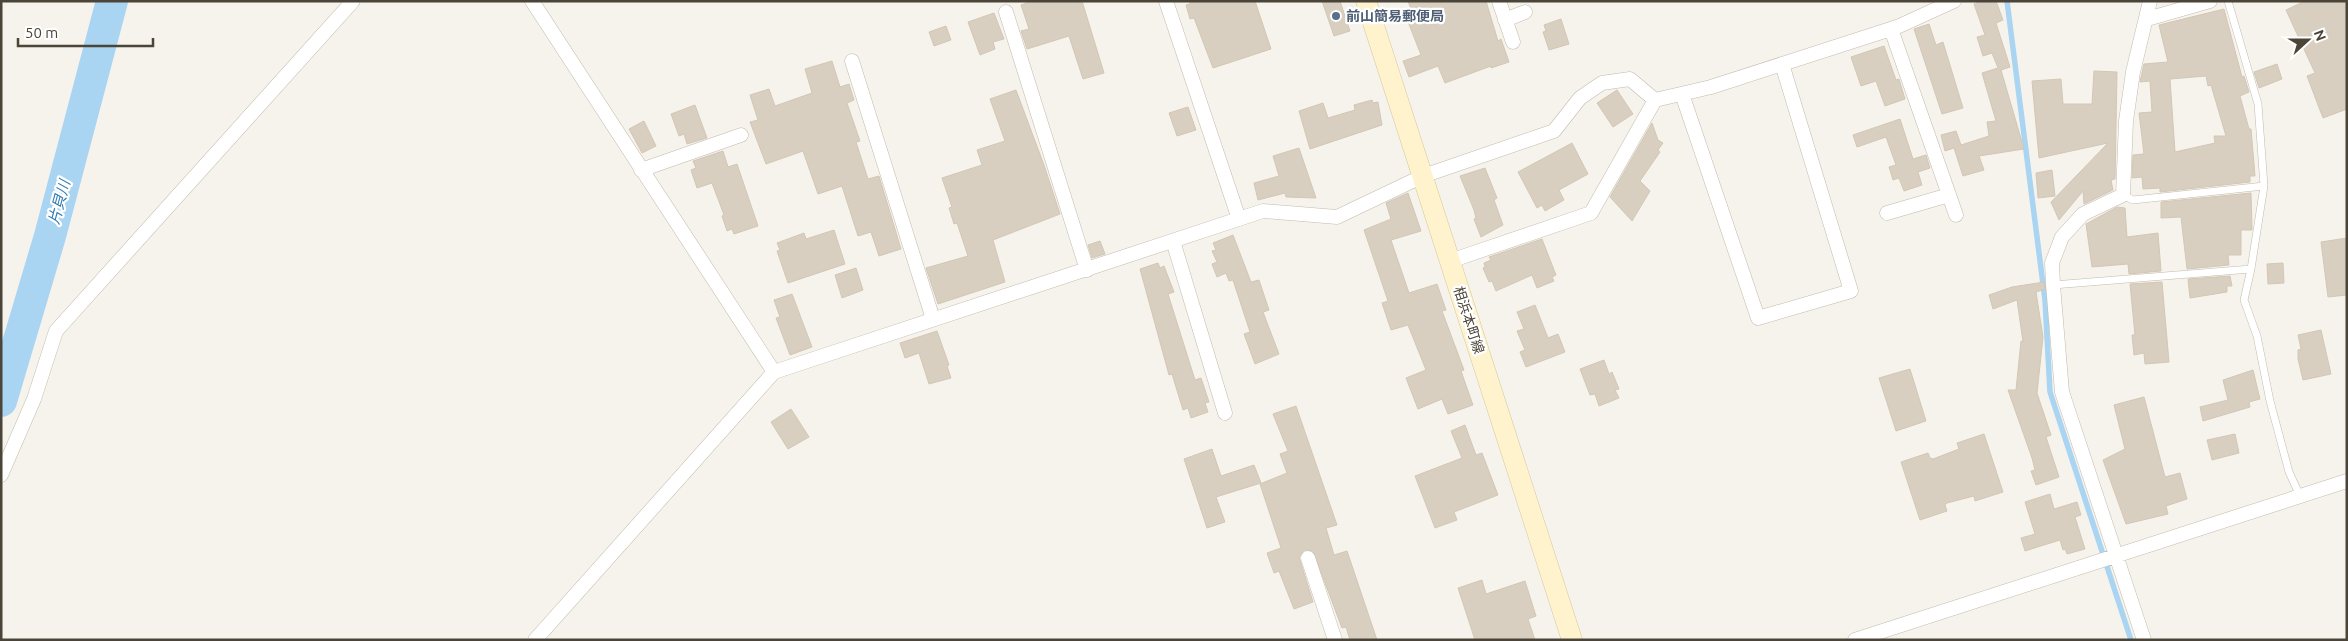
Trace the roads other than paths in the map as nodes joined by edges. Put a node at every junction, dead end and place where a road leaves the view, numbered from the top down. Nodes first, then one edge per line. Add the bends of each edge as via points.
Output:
1 (353, 1) edge
2 (532, 1) edge
3 (1166, 1) edge
4 (1366, 1) edge
5 (1499, 1) edge
6 (1954, 1) edge
7 (2150, 1) edge
8 (2210, 1) edge
9 (2228, 1) edge
10 (1006, 12) dead end
11 (1525, 12) dead end
12 (2147, 19) junction
13 (1505, 20) junction
14 (1891, 28) junction
15 (1513, 42) dead end
16 (852, 61) dead end
17 (1782, 64) junction
18 (1682, 94) junction
19 (1655, 100) junction
20 (741, 135) dead end
21 (641, 170) junction
22 (1423, 176) junction
23 (2264, 186) junction
24 (1949, 195) junction
25 (2123, 195) junction
26 (1887, 213) dead end
27 (1956, 215) dead end
28 (1239, 219) junction
29 (1173, 241) junction
30 (1450, 261) junction
31 (2252, 269) junction
32 (1086, 270) junction
33 (2053, 285) junction
34 (933, 319) junction
35 (774, 372) junction
36 (1226, 413) dead end
37 (1, 476) edge
38 (2347, 481) edge
39 (2300, 496) junction
40 (2116, 555) junction
41 (1308, 558) dead end
42 (535, 640) edge
43 (1335, 640) edge
44 (1572, 640) edge
45 (1855, 640) edge
46 (2144, 640) edge

1 - 37 street via 56,331 34,398
2 - 21 street
3 - 28 street
4 - 22 main road, 相浜本町線
5 - 13 street
6 - 14 street
7 - 12 street
8 - 12 street
9 - 23 lane via 2258,104
10 - 32 street
11 - 13 street
12 - 25 street via 2133,72 2126,121
13 - 15 street
14 - 17 street
14 - 24 street
16 - 34 street
17 - 18 street
17 - 18 street via 1851,291 1758,318
18 - 19 street
19 - 22 street via 1630,79 1602,83 1580,98 1554,131
19 - 30 street via 1592,213
20 - 21 street
21 - 35 street
22 - 28 street via 1336,217 1263,211
22 - 30 main road, 相浜本町線
23 - 25 lane via 2134,200
23 - 31 lane
24 - 26 street
24 - 27 street
25 - 33 street via 2083,214 2062,237 2052,263
28 - 29 street
29 - 32 street
29 - 36 street
30 - 44 main road, 相浜本町線
31 - 33 lane
31 - 39 lane via 2244,300 2257,336 2270,401 2290,472
32 - 34 street
33 - 40 street via 2062,392
34 - 35 street
35 - 42 street
38 - 39 street
39 - 40 street
40 - 45 street
40 - 46 street
41 - 43 street

